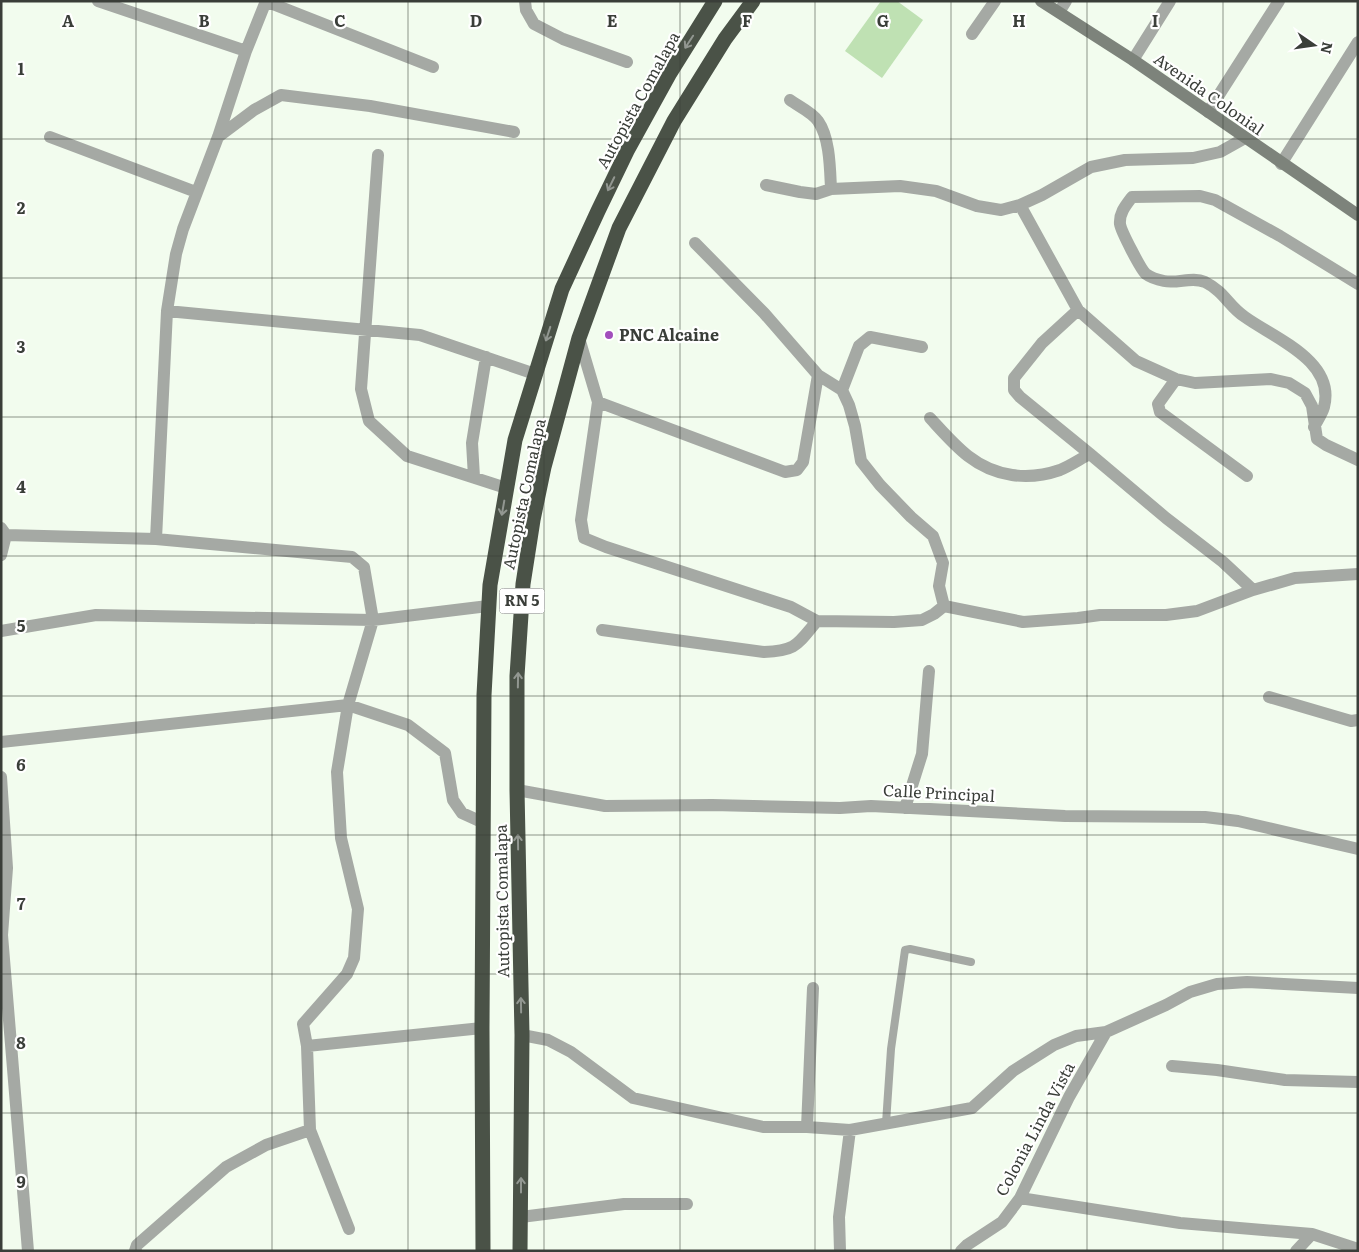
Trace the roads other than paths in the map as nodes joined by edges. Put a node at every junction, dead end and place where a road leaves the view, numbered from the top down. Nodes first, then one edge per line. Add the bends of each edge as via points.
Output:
1 (98, 1) edge
2 (266, 1) edge
3 (524, 1) edge
4 (715, 1) edge
5 (753, 1) edge
6 (995, 1) edge
7 (1041, 1) edge
8 (1170, 1) edge
9 (1279, 1) edge
10 (1062, 6) edge
11 (972, 34) dead end
12 (1358, 42) edge
13 (246, 51) junction
14 (1133, 60) junction
15 (627, 62) dead end
16 (433, 67) dead end
17 (790, 100) dead end
18 (1208, 112) junction
19 (514, 132) dead end
20 (50, 137) dead end
21 (218, 137) junction
22 (1245, 138) junction
23 (378, 155) dead end
24 (1281, 164) junction
25 (766, 185) dead end
26 (831, 189) junction
27 (196, 192) junction
28 (1020, 206) junction
29 (1358, 215) edge
30 (694, 243) dead end
31 (1358, 284) edge
32 (1078, 310) junction
33 (167, 311) junction
34 (365, 331) junction
35 (579, 338) junction
36 (922, 347) dead end
37 (486, 357) junction
38 (535, 374) junction
39 (818, 376) junction
40 (1176, 379) junction
41 (842, 390) junction
42 (598, 402) junction
43 (930, 418) dead end
44 (1314, 428) junction
45 (1090, 454) junction
46 (1358, 460) edge
47 (1247, 476) dead end
48 (474, 477) junction
49 (506, 488) junction
50 (4, 531) edge
51 (156, 539) junction
52 (1, 554) edge
53 (1358, 574) edge
54 (1253, 590) junction
55 (488, 606) junction
56 (944, 606) junction
57 (373, 620) junction
58 (816, 621) junction
59 (602, 630) dead end
60 (1, 631) edge
61 (929, 670) dead end
62 (1269, 697) dead end
63 (348, 705) junction
64 (1358, 720) edge
65 (1, 742) edge
66 (1, 777) edge
67 (517, 790) junction
68 (905, 808) junction
69 (484, 823) junction
70 (1358, 849) edge
71 (971, 962) dead end
72 (813, 988) dead end
73 (1358, 988) edge
74 (482, 1028) junction
75 (1106, 1032) junction
76 (522, 1034) junction
77 (307, 1046) junction
78 (1172, 1066) dead end
79 (1358, 1082) edge
80 (886, 1123) junction
81 (807, 1127) junction
82 (310, 1130) junction
83 (850, 1130) junction
84 (1020, 1198) junction
85 (687, 1204) dead end
86 (521, 1217) junction
87 (349, 1229) dead end
88 (1312, 1234) junction
89 (1358, 1250) edge
90 (28, 1251) edge
91 (135, 1251) edge
92 (483, 1251) edge
93 (520, 1251) edge
94 (840, 1251) edge
95 (961, 1251) edge
96 (1296, 1251) edge

1 - 13 street
2 - 13 street
2 - 16 street
3 - 15 street via 534,24 563,39
4 -> 38 highway, Autopista Comalapa / RN 5 via 670,73 598,211 562,289
5 - 35 highway, Autopista Comalapa / RN 5 via 674,121 620,228
6 - 11 street
7 - 10 street, Avenida Colonial
8 - 14 street
9 - 18 street
10 - 14 street, Avenida Colonial
12 - 24 street
13 - 21 street
14 - 18 street, Avenida Colonial
17 - 26 street via 818,120 829,154
18 - 22 street, Avenida Colonial
19 - 21 street via 370,106 281,95
20 - 27 street
21 - 27 street
22 - 24 street, Avenida Colonial
22 - 28 street via 1220,152 1193,158 1125,160 1091,166
23 - 34 street
24 - 29 street, Avenida Colonial
25 - 26 street via 816,194
26 - 28 street via 900,186 936,191 978,206 1001,210
27 - 33 street via 176,254
28 - 32 street
30 - 39 street via 764,313
31 - 44 street via 1215,200 1200,196 1132,197 1122,209 1120,225 1146,274 1166,281 1204,281 1222,292 1242,315 1291,346 1320,372 1326,389 1324,407
32 - 40 street via 1136,361
32 - 45 street via 1042,343 1014,378 1013,384 1020,397
33 - 34 street
33 - 51 street
34 - 37 street via 420,335
34 - 48 street via 361,389 369,421 407,456
35 - 42 street
67 -> 35 highway, Autopista Comalapa / RN 5 via 523,584 544,468
36 - 41 street via 870,337 859,346
37 - 38 street
37 - 48 street via 472,443
38 - 49 highway, Autopista Comalapa / RN 5 via 515,440
39 - 41 street
39 - 42 street via 803,462 797,470 785,472
40 - 44 street via 1195,383 1271,379 1289,383 1305,393 1312,406
40 - 47 street via 1158,404 1160,412
41 - 56 street via 855,426 861,461 910,517 933,536 943,563 940,586
42 - 58 street via 581,520 584,538 791,607
43 - 45 street via 968,456 1010,476 1037,476 1061,469
44 - 46 street via 1317,439
45 - 54 street
48 - 49 street
49 -> 55 highway, Autopista Comalapa / RN 5
50 - 51 street
50 - 52 street
51 - 57 street via 352,557 364,567
53 - 54 street via 1295,578
54 - 56 street via 1198,611 1166,615 1100,615 1023,622
55 - 57 street
55 - 69 highway, Autopista Comalapa / RN 5
56 - 58 street via 922,620
57 - 60 street via 96,615
57 - 63 street
58 - 59 street via 796,646 784,651 764,652
61 - 68 street via 922,754
62 - 64 street via 1351,721
63 - 65 street
63 - 69 street via 408,725 445,753 453,800 462,813
63 - 77 street via 337,772 341,838 358,909 354,958 347,974 303,1024
66 - 90 street via 7,868 2,935
67 - 68 street, Calle Principal via 605,806
76 -> 67 highway, Autopista Comalapa / RN 5
68 - 70 street, Calle Principal via 1065,816 1205,817 1238,821
69 - 74 highway, Autopista Comalapa / RN 5
71 - 80 lane via 904,950 891,1050
72 - 81 street
73 - 75 street via 1247,982 1217,984 1190,992
74 - 77 street
74 - 92 highway, Autopista Comalapa / RN 5
75 - 80 street via 1076,1036 1054,1045 1012,1071 972,1108
75 - 84 street, Colonia Linda Vista via 1068,1097
76 - 81 street via 548,1040 571,1052 632,1098 763,1127
86 -> 76 highway, Autopista Comalapa / RN 5
77 - 82 street
78 - 79 street via 1285,1080
80 - 83 street
81 - 83 street
82 - 87 street
82 - 91 street via 266,1145 226,1167 137,1245
83 - 94 street via 839,1217
84 - 88 street via 1180,1223
84 - 95 street, Colonia Linda Vista via 1002,1222
85 - 86 street via 624,1204
86 - 93 highway, Autopista Comalapa / RN 5
88 - 89 street
88 - 96 street

